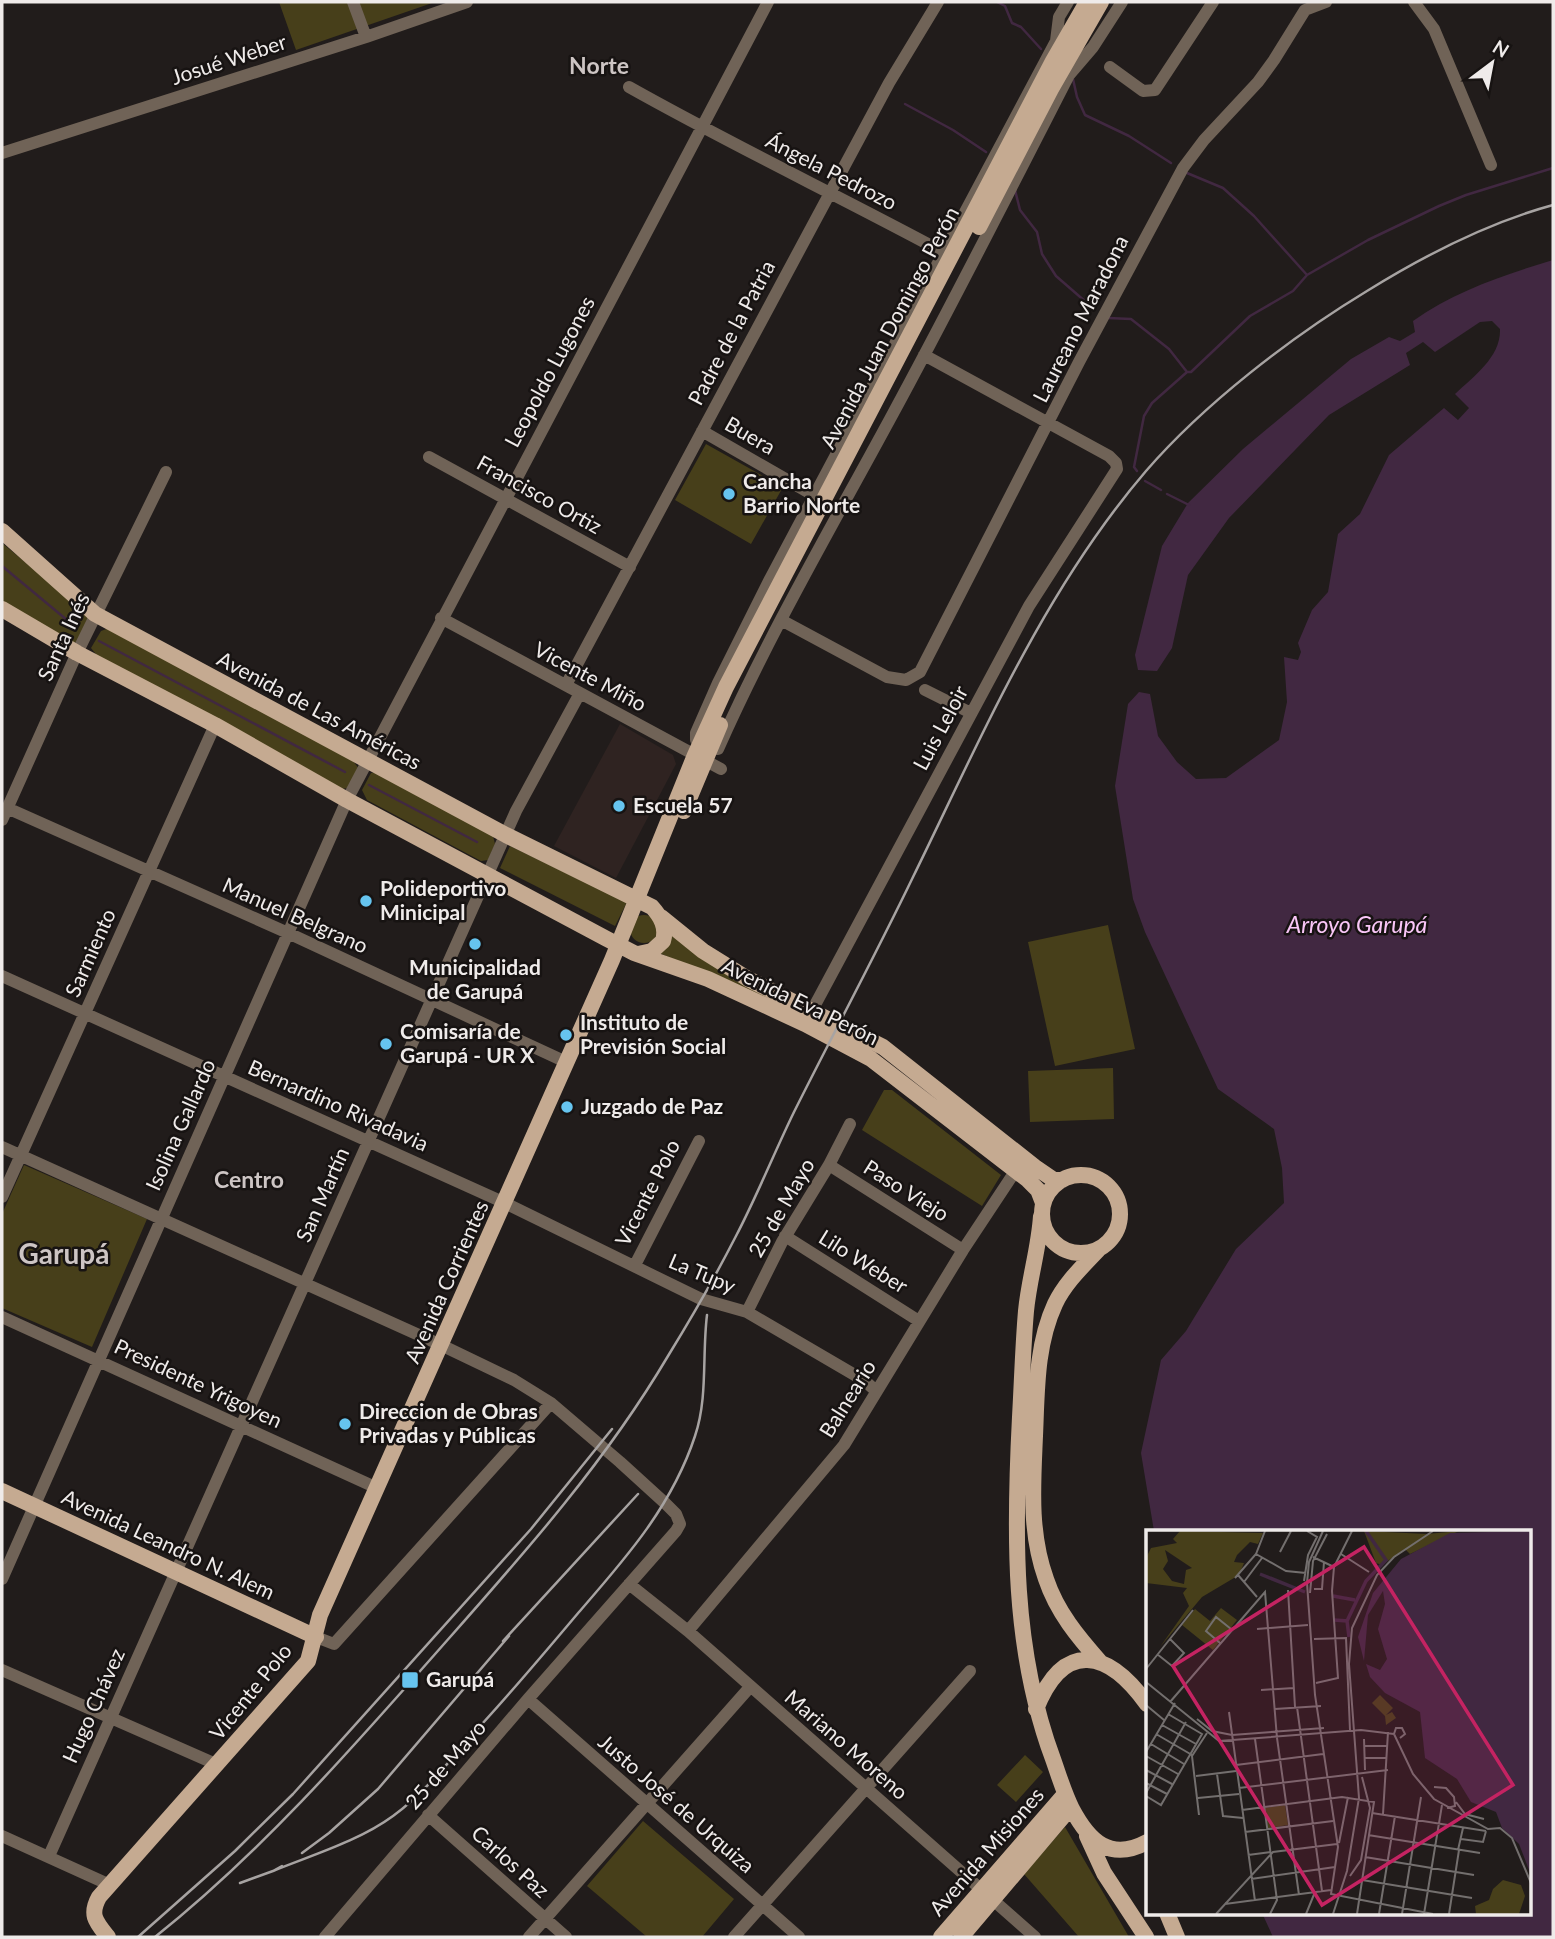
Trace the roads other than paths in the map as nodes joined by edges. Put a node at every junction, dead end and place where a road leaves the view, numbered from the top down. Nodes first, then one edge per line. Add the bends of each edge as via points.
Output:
1 (353, 2) edge
2 (467, 2) edge
3 (768, 2) edge
4 (938, 2) edge
5 (1068, 2) edge
6 (1087, 2) edge
7 (1101, 2) edge
8 (1122, 2) edge
9 (1326, 2) edge
10 (1414, 2) edge
11 (1208, 3) edge
12 (1302, 6) edge
13 (366, 37) junction
14 (1110, 66) dead end
15 (629, 87) dead end
16 (701, 127) junction
17 (2, 153) edge
18 (1491, 165) dead end
19 (830, 192) junction
20 (943, 252) junction
21 (924, 355) junction
22 (1049, 423) junction
23 (702, 431) junction
24 (429, 457) dead end
25 (166, 472) dead end
26 (815, 496) junction
27 (505, 497) junction
28 (2, 531) edge
29 (630, 567) junction
30 (2, 609) edge
31 (95, 614) junction
32 (441, 618) junction
33 (781, 620) junction
34 (77, 653) junction
35 (566, 685) junction
36 (925, 690) dead end
37 (580, 693) junction
38 (971, 713) junction
39 (215, 725) junction
40 (700, 758) junction
41 (366, 761) junction
42 (721, 769) dead end
43 (347, 800) junction
44 (4, 814) edge
45 (506, 835) junction
46 (148, 872) junction
47 (488, 874) junction
48 (640, 902) junction
49 (659, 915) junction
50 (288, 933) junction
51 (617, 944) junction
52 (638, 954) junction
53 (2, 976) edge
54 (432, 999) junction
55 (85, 1013) junction
56 (808, 1018) junction
57 (566, 1062) junction
58 (224, 1076) junction
59 (850, 1124) dead end
60 (368, 1141) junction
61 (699, 1141) dead end
62 (2, 1147) edge
63 (20, 1156) junction
64 (829, 1165) junction
65 (1016, 1170) junction
66 (1062, 1180) junction
67 (2, 1197) edge
68 (505, 1203) junction
69 (1042, 1210) junction
70 (161, 1219) junction
71 (786, 1236) junction
72 (963, 1250) junction
73 (1098, 1250) junction
74 (635, 1265) junction
75 (304, 1284) junction
76 (747, 1312) junction
77 (2, 1317) edge
78 (919, 1321) junction
79 (441, 1345) junction
80 (98, 1359) junction
81 (876, 1391) junction
82 (551, 1403) junction
83 (240, 1425) junction
84 (377, 1488) junction
85 (2, 1491) edge
86 (34, 1506) junction
87 (175, 1572) junction
88 (2, 1579) edge
89 (629, 1584) junction
90 (688, 1631) junction
91 (316, 1637) junction
92 (1101, 1663) junction
93 (2, 1670) edge
94 (970, 1671) dead end
95 (750, 1687) junction
96 (528, 1699) junction
97 (1146, 1703) edge
98 (1036, 1709) junction
99 (110, 1718) junction
100 (218, 1765) junction
101 (866, 1788) junction
102 (1068, 1800) junction
103 (646, 1804) junction
104 (428, 1815) junction
105 (1084, 1831) junction
106 (3, 1839) edge
107 (1146, 1842) edge
108 (50, 1856) junction
109 (110, 1885) junction
110 (988, 1895) junction
111 (762, 1905) junction
112 (1167, 1914) edge
113 (545, 1919) junction
114 (108, 1937) edge
115 (326, 1937) edge
116 (529, 1937) edge
117 (566, 1937) edge
118 (734, 1937) edge
119 (799, 1937) edge
120 (941, 1937) edge
121 (961, 1937) edge
122 (1035, 1937) edge
123 (1146, 1937) edge
124 (1177, 1937) edge

1 - 13 street
2 - 13 street, Josué Weber
3 - 16 street, Leopoldo Lugones
4 - 19 street, Padre de la Patria
5 - 20 street via 1059,17 1056,41
6 - 40 main road, Avenida Juan Domingo Perón via 764,611
7 - 40 main road, Avenida Juan Domingo Perón
8 - 21 street via 1069,75
9 - 12 street, Laureano Maradona
10 - 18 street via 1434,29
11 - 14 street via 1155,90 1143,91
12 - 22 street, Laureano Maradona via 1258,82 1183,168
13 - 17 street, Josué Weber
15 - 16 street, Ángela Pedrozo
16 - 19 street, Ángela Pedrozo
16 - 27 street, Leopoldo Lugones
19 - 20 street, Ángela Pedrozo
19 - 23 street, Padre de la Patria
20 - 26 street
21 - 22 street
21 - 33 street
22 - 33 street, Laureano Maradona via 920,671 906,680 887,677
22 - 38 street, Luis Leloir via 1110,456 1117,470 1029,606
23 - 26 street, Buera
23 - 29 street, Padre de la Patria
24 - 27 street, Francisco Ortiz
25 - 31 street, Santa Inés
26 - 40 street via 696,733
27 - 29 street, Francisco Ortiz
27 - 32 street, Leopoldo Lugones
28 - 31 main road, Avenida de Las Américas
29 - 35 street, Padre de la Patria
30 - 34 main road
31 - 34 street, Santa Inés
31 - 41 main road, Avenida de Las Américas
32 - 35 street, Vicente Miño
32 - 41 street, Leopoldo Lugones
33 - 40 street via 717,751
34 - 39 main road
34 - 44 street, Santa Inés
35 - 37 street, Vicente Miño
36 - 38 street
37 - 40 street, Vicente Miño
37 - 45 street
38 - 56 street, Luis Leloir
39 - 43 main road
39 - 46 street, Sarmiento
40 - 42 street, Vicente Miño
40 - 48 main road, Avenida Juan Domingo Perón
41 - 43 street, Isolina Gallardo
41 - 45 main road, Avenida de Las Américas
43 - 47 main road
43 - 50 street, Isolina Gallardo
44 - 46 street, Manuel Belgrano
45 - 47 street, San Martín
45 - 48 main road, Avenida de Las Américas
46 - 50 street, Manuel Belgrano
46 - 55 street, Sarmiento
47 - 51 main road
47 - 54 street, San Martín
48 - 49 main road, Avenida Eva Perón
48 - 51 main road, Avenida Juan Domingo Perón
49 - 52 main road via 663,941 652,951
49 - 56 main road, Avenida Eva Perón via 703,951
50 - 54 street, Manuel Belgrano
50 - 58 street, Isolina Gallardo
51 - 52 main road, Avenida Eva Perón
51 - 57 main road, Avenida Corrientes
52 - 56 main road, Avenida Eva Perón
53 - 55 street, Bernardino Rivadavia
54 - 57 street, Manuel Belgrano
54 - 60 street, San Martín
55 - 58 street, Bernardino Rivadavia
55 - 63 street, Sarmiento
56 - 65 main road, Avenida Eva Perón via 887,1070
56 - 66 main road, Avenida Eva Perón via 883,1047 1035,1167
57 - 68 main road, Avenida Corrientes
58 - 60 street, Bernardino Rivadavia
58 - 70 street, Isolina Gallardo
59 - 64 street, 25 de Mayo
60 - 68 street, Bernardino Rivadavia
60 - 75 street, San Martín
61 - 74 street, Vicente Polo
62 - 63 street
63 - 67 street, Sarmiento
63 - 70 street
64 - 71 street, 25 de Mayo
64 - 72 street, Paso Viejo
65 - 69 main road, Avenida Eva Perón via 1038,1190
65 - 72 street, Balneario
66 - 69 main road via 1048,1192
66 - 73 main road via 1077,1175 1100,1180 1117,1199 1115,1234
68 - 74 street, La Tupy
68 - 79 main road, Avenida Corrientes
69 - 73 main road via 1049,1237 1065,1250 1083,1254
69 - 98 main road via 1026,1312 1015,1506 1017,1585
70 - 75 street
70 - 80 street, Isolina Gallardo
71 - 76 street, 25 de Mayo
71 - 78 street, Lilo Weber
72 - 78 street, Balneario
73 - 92 main road via 1061,1293 1044,1334 1037,1376 1033,1513 1035,1540 1055,1603
74 - 76 street, La Tupy via 701,1299
75 - 79 street
75 - 83 street, San Martín
76 - 81 street, La Tupy
77 - 80 street, Presidente Yrigoyen
78 - 81 street, Balneario
79 - 82 street
79 - 84 main road, Avenida Corrientes
80 - 83 street, Presidente Yrigoyen
80 - 86 street, Isolina Gallardo
81 - 90 street, Balneario via 844,1444
82 - 89 street, 25 de Mayo via 676,1514 680,1524
82 - 91 street, Vicente Polo via 334,1644
83 - 84 street, Presidente Yrigoyen
83 - 87 street, San Martín
84 - 91 main road, Avenida Corrientes via 320,1615
85 - 86 main road, Avenida Leandro N. Alem
86 - 87 main road, Avenida Leandro N. Alem
86 - 88 street, Isolina Gallardo
87 - 91 main road, Avenida Leandro N. Alem
87 - 99 street, Hugo Chávez
89 - 90 street, Mariano Moreno
89 - 96 street, 25 de Mayo
90 - 95 street, Mariano Moreno
91 - 100 main road, Vicente Polo via 301,1671
92 - 97 main road via 1121,1675
92 - 98 main road via 1074,1662 1062,1667 1048,1682
93 - 99 street
94 - 101 street
95 - 101 street, Mariano Moreno
95 - 103 street
96 - 103 street, Justo José de Urquiza
96 - 104 street, 25 de Mayo
98 - 102 main road
99 - 100 street
99 - 108 street, Hugo Chávez
100 - 109 main road, Vicente Polo
101 - 110 street, Mariano Moreno
101 - 111 street
102 - 105 main road
102 - 110 main road, Avenida Misiones
103 - 111 street, Justo José de Urquiza
103 - 113 street
104 - 113 street, Carlos Paz
104 - 115 street, 25 de Mayo
105 - 107 main road via 1115,1850
105 - 123 main road via 1104,1873
106 - 108 street
108 - 109 street
109 - 114 main road, Vicente Polo via 93,1914
110 - 120 main road, Avenida Misiones
110 - 121 main road, Avenida Misiones
110 - 122 street, Mariano Moreno
111 - 118 street
111 - 119 street, Justo José de Urquiza
112 - 124 main road
113 - 116 street
113 - 117 street, Carlos Paz

